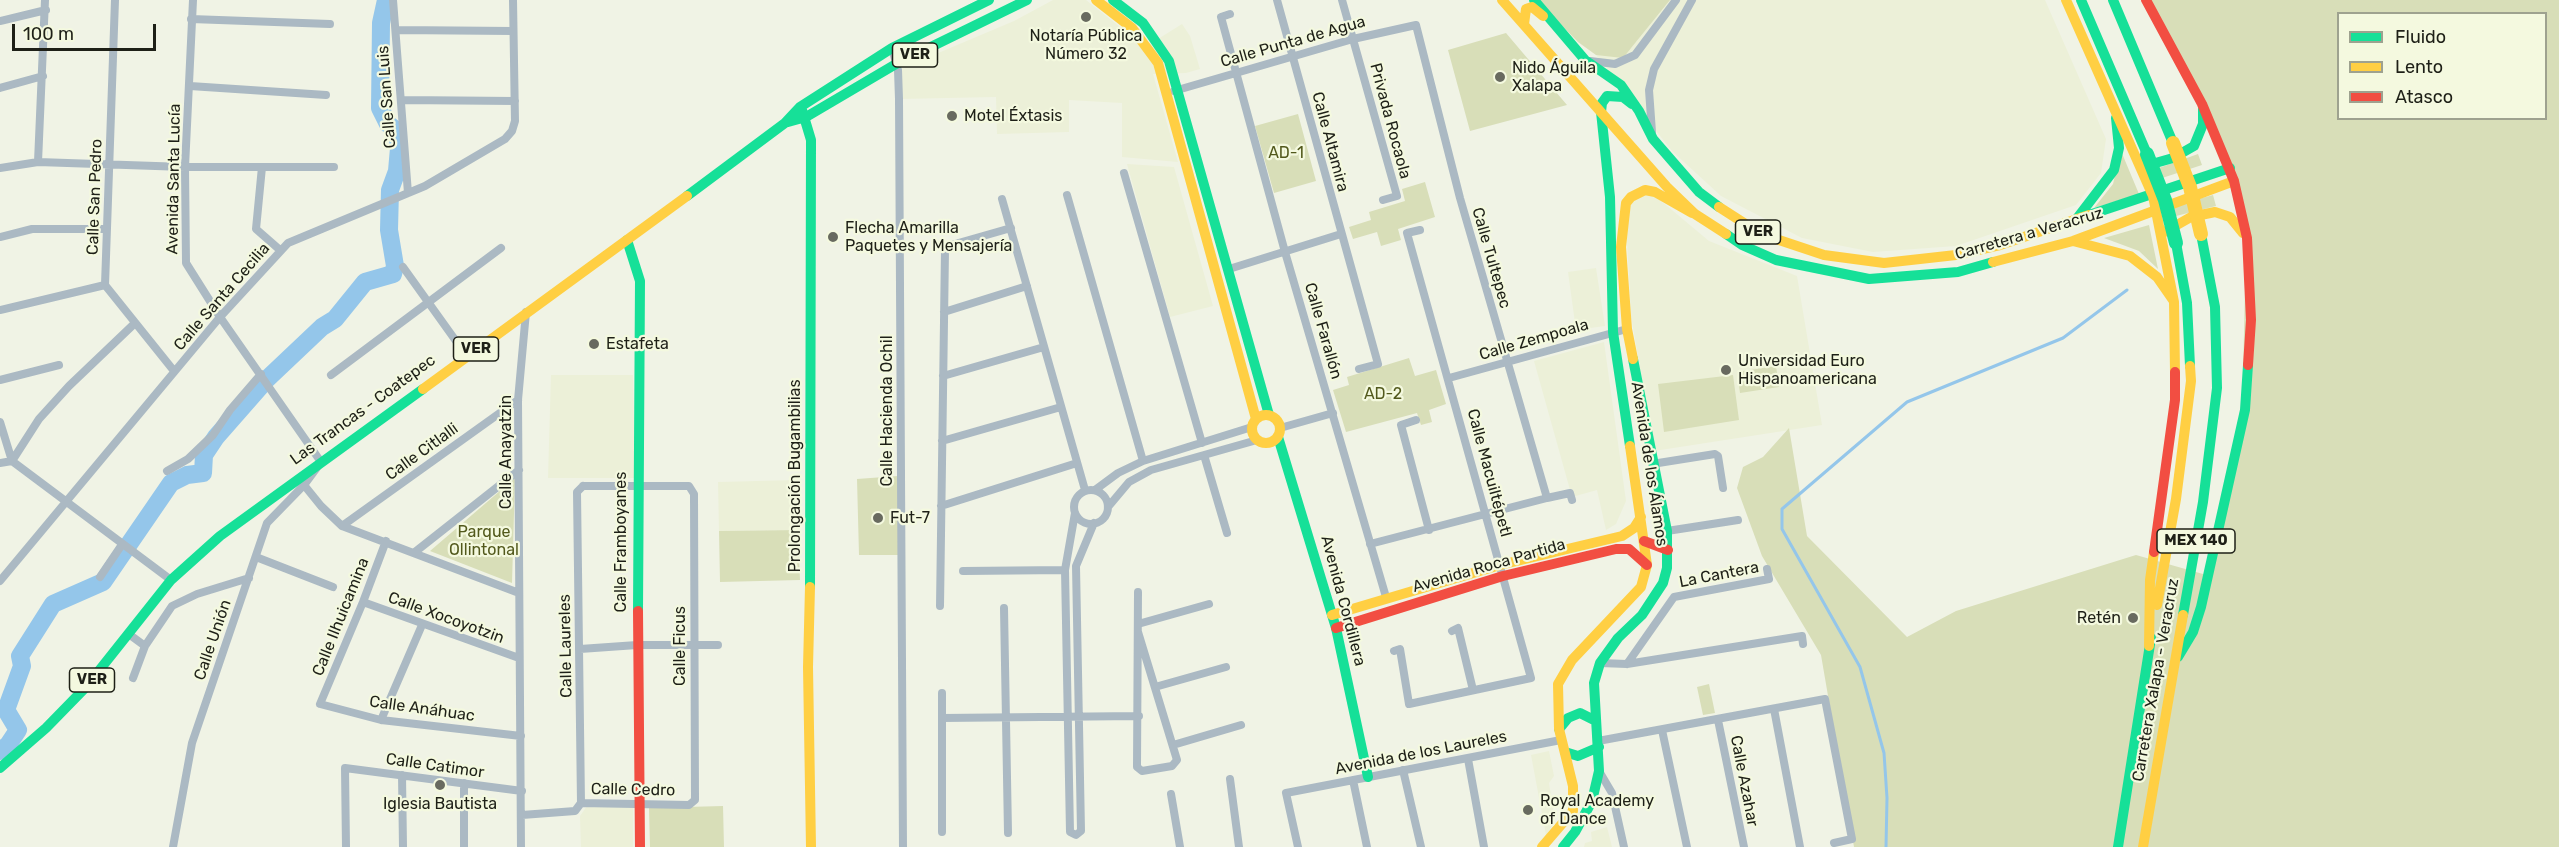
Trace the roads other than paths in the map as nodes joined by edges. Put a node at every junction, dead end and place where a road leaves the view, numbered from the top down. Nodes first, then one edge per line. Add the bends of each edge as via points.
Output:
1 (45, 0) edge
2 (116, 0) edge
3 (193, 0) edge
4 (393, 0) edge
5 (513, 0) edge
6 (989, 0) edge
7 (1027, 0) edge
8 (1096, 0) edge
9 (1113, 0) edge
10 (1277, 0) edge
11 (1342, 0) edge
12 (1502, 0) edge
13 (1534, 0) edge
14 (1676, 0) edge
15 (1692, 0) edge
16 (2066, 0) edge
17 (2081, 0) edge
18 (2113, 0) edge
19 (2146, 0) edge
20 (45, 10) junction
21 (1230, 14) dead end
22 (191, 19) junction
23 (0, 21) edge
24 (330, 24) dead end
25 (1524, 24) junction
26 (1416, 25) joint
27 (396, 30) junction
28 (1560, 30) junction
29 (513, 31) junction
30 (1353, 39) junction
31 (892, 48) junction
32 (1292, 56) junction
33 (1585, 60) junction
34 (896, 64) junction
35 (1236, 72) junction
36 (43, 76) junction
37 (190, 86) junction
38 (0, 88) edge
39 (1173, 91) junction
40 (326, 94) dead end
41 (401, 100) junction
42 (515, 101) junction
43 (2202, 104) junction
44 (1640, 111) junction
45 (2115, 111) junction
46 (803, 112) junction
47 (1601, 112) junction
48 (1653, 139) junction
49 (2143, 157) junction
50 (38, 162) junction
51 (110, 163) junction
52 (185, 167) junction
53 (262, 167) junction
54 (334, 167) dead end
55 (0, 168) edge
56 (1124, 173) dead end
57 (2232, 174) junction
58 (408, 193) junction
59 (1067, 195) dead end
60 (2153, 196) junction
61 (1002, 199) dead end
62 (1383, 200) dead end
63 (2157, 211) junction
64 (1695, 214) junction
65 (2075, 221) junction
66 (1011, 228) junction
67 (107, 229) junction
68 (1420, 230) dead end
69 (1341, 234) junction
70 (1761, 234) junction
71 (2161, 234) junction
72 (0, 237) edge
73 (2247, 238) junction
74 (627, 240) junction
75 (1734, 240) junction
76 (2073, 241) junction
77 (501, 248) dead end
78 (280, 250) junction
79 (1286, 252) junction
80 (403, 267) dead end
81 (1229, 269) junction
82 (105, 285) junction
83 (1027, 286) junction
84 (427, 301) junction
85 (2174, 302) junction
86 (1618, 307) junction
87 (0, 310) edge
88 (526, 312) junction
89 (944, 312) junction
90 (220, 317) junction
91 (134, 324) junction
92 (1620, 331) junction
93 (1044, 347) junction
94 (466, 355) junction
95 (1507, 361) junction
96 (58, 365) dead end
97 (1359, 369) dead end
98 (174, 371) junction
99 (261, 374) junction
100 (331, 375) dead end
101 (943, 375) junction
102 (1449, 378) junction
103 (0, 380) edge
104 (518, 400) junction
105 (1061, 407) junction
106 (1333, 413) junction
107 (1416, 420) dead end
108 (0, 422) edge
109 (1259, 425) junction
110 (1279, 432) junction
111 (942, 441) junction
112 (1202, 443) junction
113 (1174, 451) junction
114 (1204, 455) junction
115 (12, 461) junction
116 (1143, 461) junction
117 (321, 462) junction
118 (0, 463) edge
119 (1077, 463) junction
120 (1177, 463) junction
121 (1652, 465) junction
122 (519, 470) junction
123 (168, 471) dead end
124 (304, 485) junction
125 (637, 486) junction
126 (1723, 488) dead end
127 (1085, 490) junction
128 (1095, 490) junction
129 (1547, 498) junction
130 (1572, 500) dead end
131 (65, 502) junction
132 (942, 506) junction
133 (1108, 507) junction
134 (1075, 513) junction
135 (1487, 514) junction
136 (1641, 517) junction
137 (1738, 520) dead end
138 (1094, 524) junction
139 (342, 526) junction
140 (1429, 530) junction
141 (1667, 531) junction
142 (1227, 533) dead end
143 (386, 541) junction
144 (1644, 541) junction
145 (1370, 544) junction
146 (121, 546) junction
147 (1668, 550) junction
148 (415, 552) junction
149 (255, 557) junction
150 (1647, 565) junction
151 (1767, 569) dead end
152 (1065, 570) junction
153 (963, 571) dead end
154 (1501, 571) junction
155 (100, 577) dead end
156 (249, 578) junction
157 (0, 580) edge
158 (171, 580) junction
159 (333, 587) dead end
160 (519, 592) junction
161 (1138, 592) dead end
162 (1386, 597) junction
163 (363, 602) junction
164 (1209, 604) dead end
165 (940, 606) dead end
166 (1065, 606) junction
167 (1077, 606) junction
168 (1004, 608) dead end
169 (1334, 621) junction
170 (422, 625) junction
171 (1138, 628) junction
172 (1452, 631) dead end
173 (130, 635) junction
174 (693, 644) junction
175 (1803, 644) dead end
176 (637, 645) junction
177 (718, 645) dead end
178 (146, 646) junction
179 (2149, 646) junction
180 (580, 649) junction
181 (1394, 651) dead end
182 (2178, 657) junction
183 (519, 658) junction
184 (1600, 663) junction
185 (1627, 664) junction
186 (1226, 667) dead end
187 (133, 678) dead end
188 (1155, 687) junction
189 (1473, 690) junction
190 (942, 693) dead end
191 (320, 704) joint
192 (1774, 709) junction
193 (1139, 716) junction
194 (942, 717) junction
195 (1068, 717) junction
196 (1079, 717) junction
197 (1006, 718) junction
198 (381, 720) junction
199 (1594, 720) junction
200 (1718, 720) junction
201 (1241, 725) dead end
202 (1662, 730) junction
203 (521, 736) junction
204 (1562, 740) junction
205 (1599, 744) junction
206 (1173, 745) junction
207 (1468, 759) junction
208 (0, 768) edge
209 (1403, 770) junction
210 (1599, 771) junction
211 (402, 775) junction
212 (1368, 777) junction
213 (1230, 779) dead end
214 (1353, 780) junction
215 (464, 783) junction
216 (522, 791) junction
217 (1171, 794) dead end
218 (581, 803) junction
219 (693, 803) joint
220 (638, 805) junction
221 (522, 815) junction
222 (942, 832) dead end
223 (1008, 833) dead end
224 (1834, 843) dead end
225 (173, 847) edge
226 (346, 847) edge
227 (403, 847) edge
228 (464, 847) edge
229 (521, 847) edge
230 (640, 847) edge
231 (812, 847) edge
232 (903, 847) edge
233 (1180, 847) edge
234 (1239, 847) edge
235 (1299, 847) edge
236 (1367, 847) edge
237 (1421, 847) edge
238 (1485, 847) edge
239 (1542, 847) edge
240 (1563, 847) edge
241 (1624, 847) edge
242 (1687, 847) edge
243 (1744, 847) edge
244 (1800, 847) edge
245 (2118, 847) edge
246 (2143, 847) edge

1 - 20 street
2 - 51 street, Calle San Pedro
3 - 22 street, Avenida Santa Lucía
4 - 27 street, Calle San Luis
5 - 29 street, Calle Santa Cecilia
6 - 31 main road, Las Trancas - Coatepec / VER
7 - 34 main road, Las Trancas - Coatepec / VER
8 - 39 main road via 1145,42
9 - 39 main road via 1143,24 1164,50
10 - 32 street, Calle Altamira
11 - 30 street
12 - 25 main road, Carretera a Veracruz / VER
13 - 28 main road, Carretera a Veracruz / VER
14 - 33 street via 1635,55 1615,64
15 - 48 street via 1654,69 1649,106
16 - 45 main road
17 - 49 main road, MEX 140
18 - 182 main road, Carretera Xalapa - Veracruz / MEX 140, bridge via 2190,188 2215,307 2217,388
19 - 43 main road
20 - 23 street
20 - 36 street
21 - 35 street, Calle Farallón via 1221,17
22 - 24 street
22 - 37 street, Avenida Santa Lucía
25 - 28 main road via 1523,13 1532,7
25 - 47 main road, Carretera a Veracruz / VER
26 - 30 street, Calle Punta de Agua
26 - 95 street, Calle Tultepec
27 - 29 street
27 - 41 street, Calle San Luis
28 - 33 main road, Carretera a Veracruz / VER
29 - 42 street, Calle Santa Cecilia
30 - 32 street, Calle Punta de Agua
30 - 62 street, Privada Rocaola via 1397,196
31 - 34 street, Calle Hacienda Ochil
31 - 46 main road, Las Trancas - Coatepec / VER
32 - 35 street, Calle Punta de Agua
32 - 69 street, Calle Altamira
33 - 44 main road, Carretera a Veracruz / VER via 1621,85
34 - 46 main road, Las Trancas - Coatepec / VER
34 - 232 street, Calle Hacienda Ochil
35 - 39 street, Calle Punta de Agua
35 - 79 street, Calle Farallón
36 - 38 street
36 - 50 street
37 - 40 street
37 - 52 street, Avenida Santa Lucía
39 - 81 main road
39 - 109 main road
41 - 42 street
41 - 58 street, Calle San Luis
42 - 58 street, Calle Santa Cecilia via 512,131 505,139
43 - 49 main road via 2203,124 2194,146 2152,164
43 - 57 main road
44 - 47 main road via 1615,95 1607,96
44 - 48 main road, Carretera a Veracruz / VER
45 - 49 main road
45 - 65 main road via 2119,148 2114,170
46 - 74 main road, Las Trancas - Coatepec / VER
46 - 231 main road, Prolongación Bugambilias via 811,140 812,513 808,667
47 - 64 main road, Carretera a Veracruz / VER
47 - 86 main road, Avenida de los Álamos
48 - 70 main road, Carretera a Veracruz / VER via 1700,192
49 - 60 main road
49 - 179 main road, Carretera Xalapa - Veracruz / MEX 140, bridge via 2165,200 2176,243 2187,303 2191,381 2176,499
50 - 51 street
50 - 55 street
51 - 52 street
51 - 67 street, Calle San Pedro
52 - 53 street
52 - 90 street, Avenida Santa Lucía via 186,263
53 - 54 street
53 - 78 street via 256,229
56 - 112 street
57 - 60 main road, Carretera a Veracruz
57 - 63 main road, Carretera a Veracruz
57 - 73 main road
58 - 78 street, Calle Santa Cecilia via 288,243
59 - 116 street
60 - 63 main road
60 - 65 main road, Carretera a Veracruz
61 - 66 street
63 - 71 main road
63 - 76 main road, Carretera a Veracruz
64 - 75 main road, Carretera a Veracruz / VER
64 - 86 main road, Avenida de los Álamos via 1655,192 1637,192 1626,203
65 - 70 main road, Carretera a Veracruz / VER via 1956,255 1884,263 1824,255
66 - 83 street
66 - 89 street via 948,246
67 - 72 street via 32,230
67 - 82 street, Calle San Pedro
68 - 102 street, Calle Macuiltépetl via 1407,233
69 - 79 street
69 - 97 street, Calle Altamira via 1378,364
70 - 75 main road via 1756,245
71 - 73 main road via 2191,217 2215,212 2230,217
71 - 85 main road
73 - 182 main road via 2251,320 2245,410 2201,608
74 - 88 main road, Las Trancas - Coatepec / VER
74 - 125 main road, Calle Framboyanes via 640,281
75 - 76 main road, Carretera a Veracruz / VER via 1794,265 1869,279 1958,273
76 - 85 main road via 2130,255 2157,277
77 - 84 street
78 - 90 street, Calle Santa Cecilia
79 - 81 street
79 - 106 street, Calle Farallón
80 - 84 street
81 - 109 main road
82 - 87 street
82 - 91 street
83 - 89 street
83 - 93 street
84 - 94 street
84 - 100 street
85 - 179 main road via 2175,400 2150,580
86 - 92 main road, Avenida de los Álamos
88 - 94 main road, Las Trancas - Coatepec / VER
88 - 104 street, Calle Anayatzin
89 - 101 street
90 - 98 street, Calle Santa Cecilia
90 - 99 street, Avenida Santa Lucía
91 - 98 street
91 - 115 street via 61,394
92 - 95 street, Calle Zempoala
92 - 121 main road, Avenida de los Álamos
92 - 136 main road, Avenida de los Álamos
93 - 101 street
93 - 105 street
94 - 117 main road, Las Trancas - Coatepec / VER
95 - 102 street, Calle Zempoala
95 - 129 street, Calle Tultepec
96 - 103 street
98 - 131 street, Calle Santa Cecilia
99 - 117 street, Avenida Santa Lucía
99 - 123 street via 213,435 188,459
101 - 111 street
102 - 135 street, Calle Macuiltépetl
104 - 122 street, Calle Anayatzin
104 - 139 street, Calle Citlalli
105 - 111 street
105 - 119 street
106 - 110 street
106 - 145 street, Calle Farallón
107 - 140 street via 1401,425
108 - 115 street
109 - 110 main road via 1277,420
109 - 110 main road via 1266,443
109 - 112 street
109 - 114 street
110 - 169 main road, Avenida Cordillera
111 - 132 street
112 - 113 street
113 - 116 street
113 - 120 street
114 - 120 street
114 - 142 street
115 - 118 street
115 - 131 street
116 - 128 street
117 - 124 street, Calle Unión
117 - 158 main road, Las Trancas - Coatepec / VER via 220,536
119 - 127 street
119 - 132 street
120 - 133 street via 1151,470 1129,482
121 - 126 street via 1715,454
121 - 141 main road, Avenida de los Álamos
122 - 148 street
122 - 160 street, Calle Anayatzin
124 - 139 street
124 - 149 street, Calle Unión via 267,523
125 - 174 street, Calle Ficus via 692,489
125 - 176 main road, Calle Framboyanes
125 - 180 street, Calle Laureles via 579,488
127 - 128 street
127 - 134 street via 1074,502
128 - 133 street via 1104,496
129 - 130 street via 1570,493
129 - 135 street
131 - 146 street
131 - 157 street, Calle Santa Cecilia
132 - 165 street
133 - 138 street via 1104,518
134 - 138 street via 1082,522
134 - 152 street
135 - 140 street
135 - 154 street, Calle Macuiltépetl
136 - 144 main road, Avenida de los Álamos
136 - 154 main road, Avenida Roca Partida via 1622,536
137 - 141 street
138 - 167 street via 1076,566
139 - 143 street
140 - 145 street
141 - 147 main road, Avenida de los Álamos
143 - 148 street
143 - 163 street, Calle Ilhuicamina
144 - 147 main road
144 - 150 main road, Avenida de los Álamos
145 - 162 street, Calle Farallón
146 - 155 street
146 - 158 street
147 - 184 main road, Avenida de los Álamos via 1663,583
148 - 160 street
149 - 156 street, Calle Unión
149 - 159 street
150 - 154 main road, Avenida Roca Partida via 1629,549 1616,549
150 - 204 main road, Avenida de los Álamos via 1641,587 1572,660 1558,684
151 - 185 street, La Cantera via 1769,579 1674,597
152 - 153 street
152 - 166 street
154 - 162 main road, Avenida Roca Partida
154 - 169 main road, Avenida Roca Partida
154 - 189 street, Calle Macuiltépetl via 1531,678
156 - 178 street via 196,594 172,606
156 - 225 street, Calle Unión via 192,743
158 - 173 main road, Las Trancas - Coatepec / VER
160 - 183 street, Calle Anayatzin
161 - 171 street
162 - 169 main road, Avenida Roca Partida
163 - 170 street, Calle Xocoyotzin
163 - 191 street, Calle Ilhuicamina
164 - 171 street
166 - 167 street
166 - 195 street
167 - 196 street
168 - 197 street
169 - 212 main road, Avenida Cordillera
170 - 183 street, Calle Xocoyotzin
170 - 198 street
171 - 188 street
171 - 193 street
172 - 189 street via 1458,628
173 - 178 street
173 - 208 main road, Las Trancas - Coatepec / VER via 78,696
174 - 176 street
174 - 177 street
174 - 219 street, Calle Ficus
175 - 185 street via 1802,636
176 - 180 street
176 - 220 main road, Calle Framboyanes
178 - 187 street
179 - 245 main road, Carretera Xalapa - Veracruz / MEX 140
180 - 218 street, Calle Laureles
181 - 189 street via 1400,649 1409,704
182 - 246 main road, Carretera Xalapa - Veracruz / MEX 140
183 - 203 street, Calle Anayatzin
184 - 185 street
184 - 199 main road, Avenida de los Álamos via 1594,683
186 - 188 street
188 - 206 street
190 - 194 street
191 - 198 street, Calle Anáhuac
192 - 200 street
192 - 224 street via 1825,699 1852,839
192 - 244 street
193 - 196 street
193 - 206 street via 1139,770 1175,764
194 - 197 street
194 - 222 street
195 - 196 street
195 - 196 street via 1070,832 1076,835 1081,831
195 - 197 street
197 - 223 street
198 - 203 street, Calle Anáhuac
199 - 204 main road via 1580,713 1568,718
199 - 205 main road, Avenida de los Álamos
200 - 202 street
200 - 243 street, Calle Azahar
201 - 206 street
202 - 205 street
202 - 242 street
203 - 216 street, Calle Anayatzin
204 - 205 main road via 1578,756
204 - 207 street, Avenida de los Laureles
204 - 239 main road, Avenida de los Álamos via 1573,786 1573,811
205 - 210 main road, Avenida de los Álamos
207 - 209 street, Avenida de los Laureles
207 - 238 street
209 - 212 street, Avenida de los Laureles
209 - 237 street
210 - 240 main road, Avenida de los Álamos via 1592,801
210 - 241 street via 1612,793
211 - 215 street, Calle Catimor
211 - 226 street, Calle Catimor via 345,768
211 - 227 street
212 - 214 street, Avenida de los Laureles
213 - 234 street
214 - 235 street, Avenida de los Laureles via 1286,793
214 - 236 street
215 - 216 street, Calle Catimor
215 - 228 street
216 - 221 street, Calle Anayatzin
217 - 233 street
218 - 220 street, Calle Cedro
218 - 221 street, Calle Cedro via 575,811
219 - 220 street, Calle Cedro
220 - 230 main road, Calle Framboyanes
221 - 229 street, Calle Anayatzin

